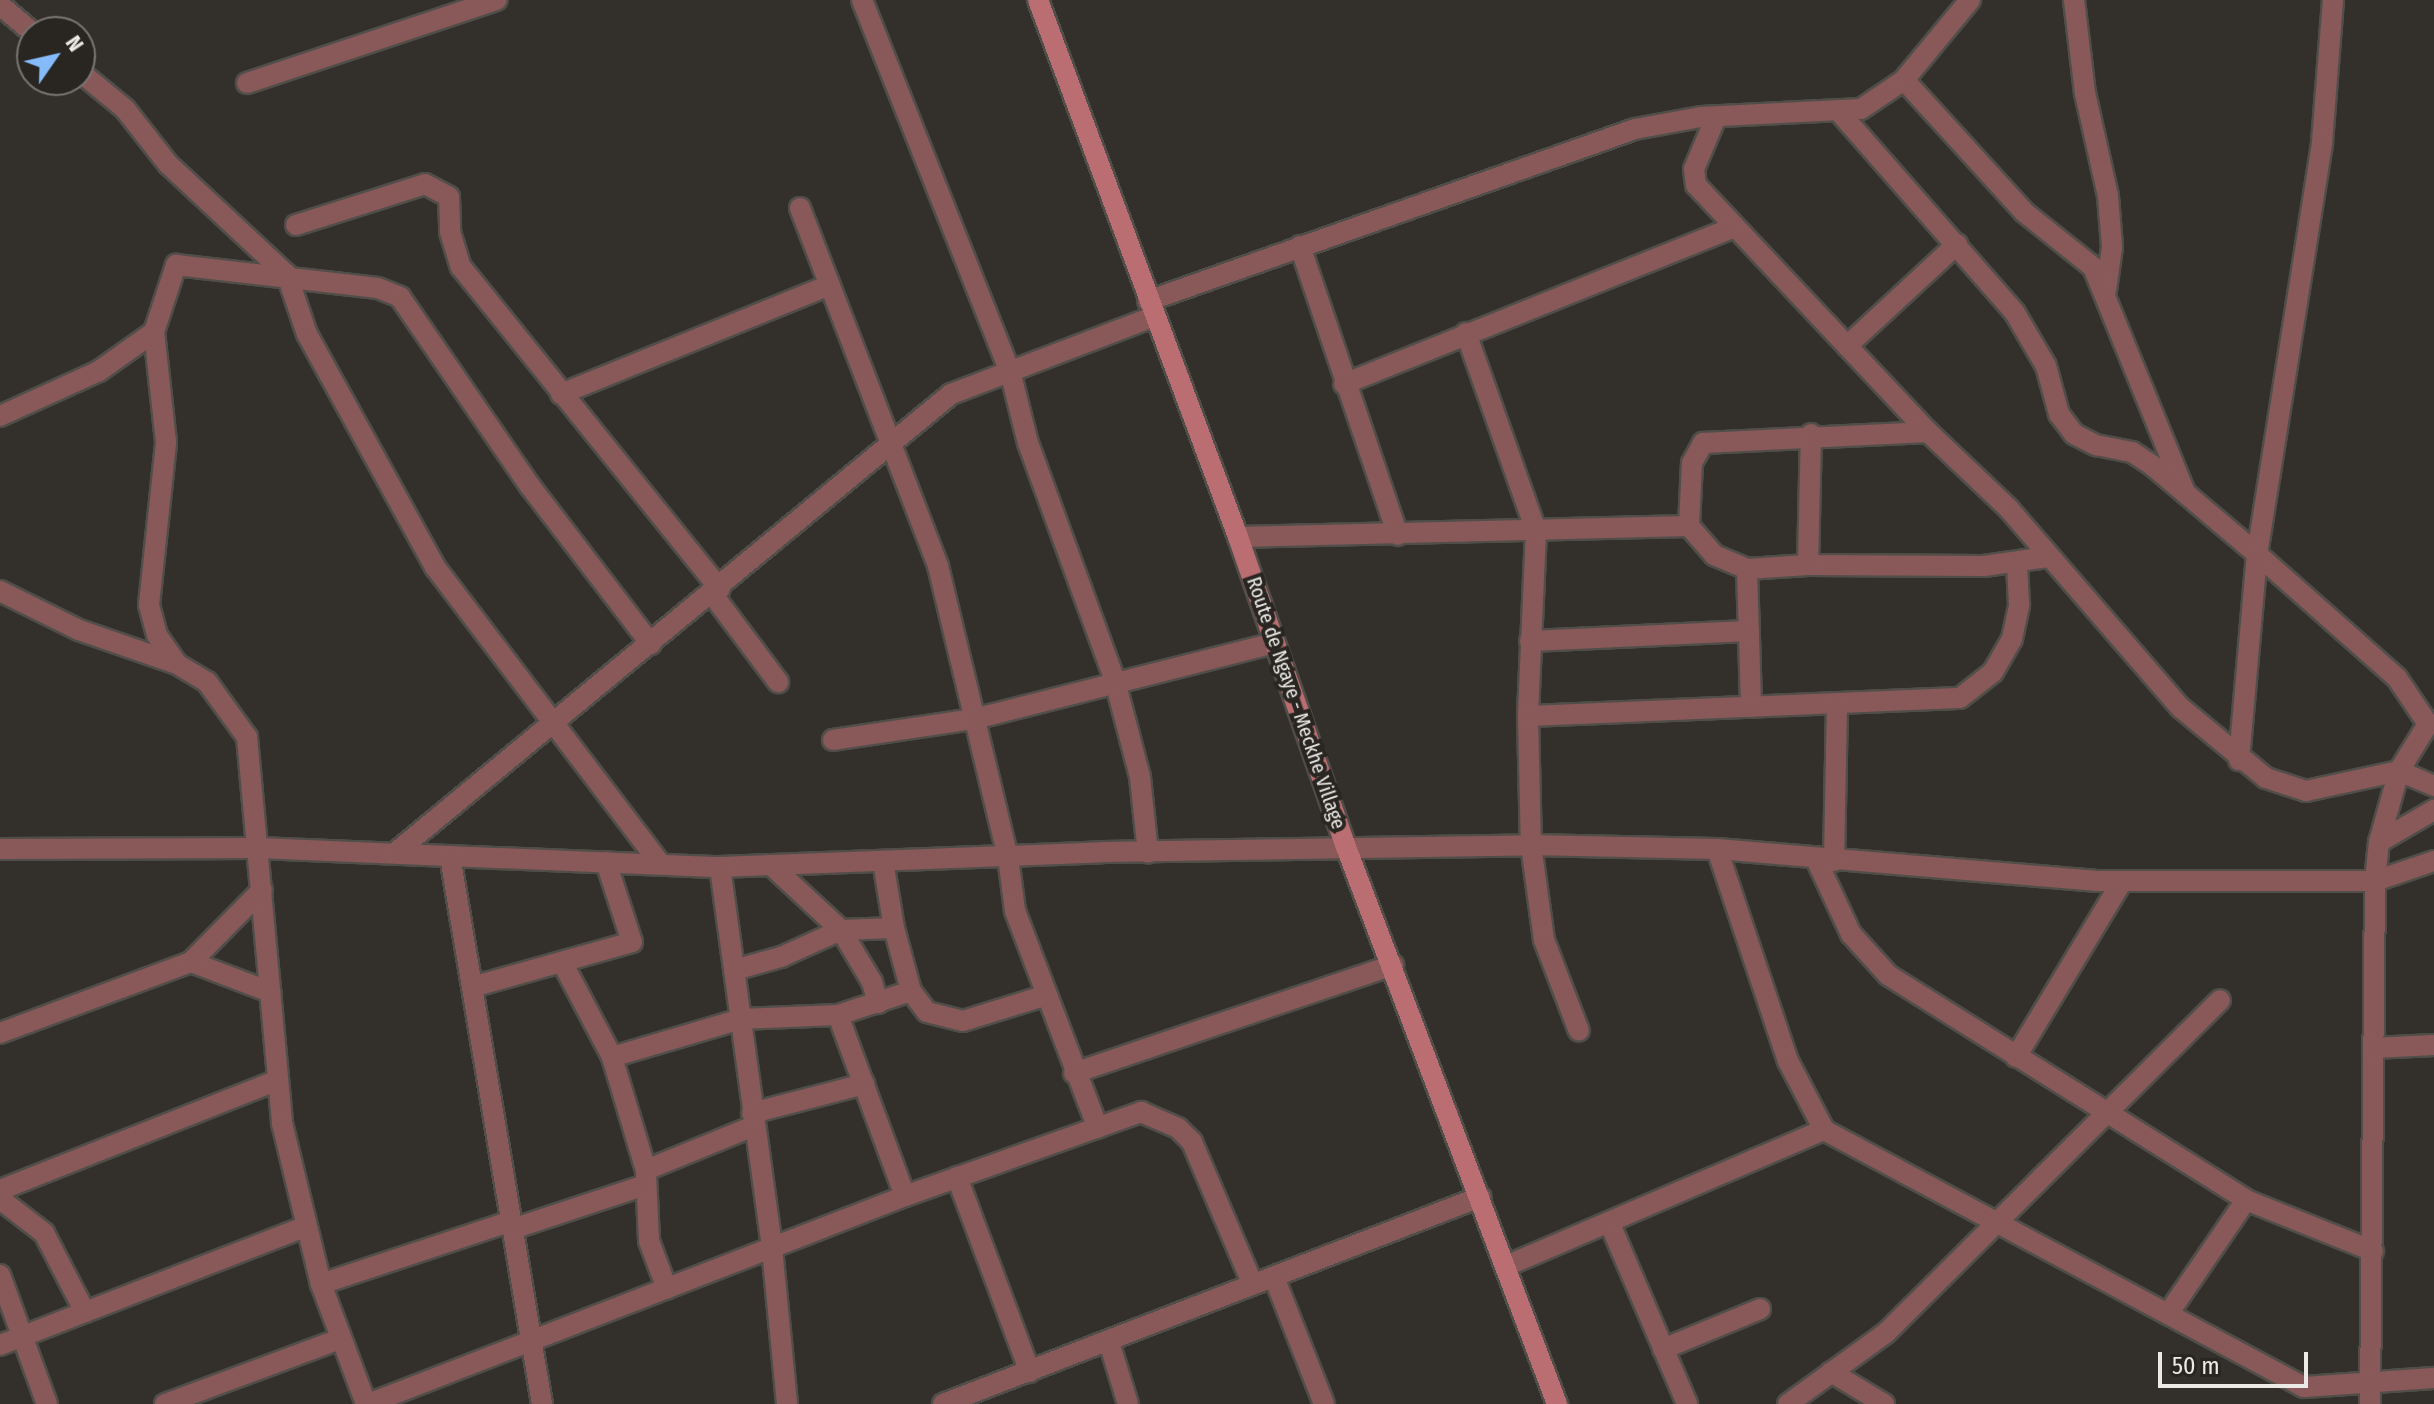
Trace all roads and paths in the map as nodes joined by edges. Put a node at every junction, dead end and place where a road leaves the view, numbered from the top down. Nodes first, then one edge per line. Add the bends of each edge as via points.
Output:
1 (497, 0) edge
2 (862, 0) edge
3 (1038, 0) edge
4 (1970, 0) edge
5 (2074, 0) edge
6 (2333, 0) edge
7 (0, 5) edge
8 (16, 18) edge
9 (1904, 80) junction
10 (247, 83) dead end
11 (96, 85) edge
12 (1841, 114) junction
13 (1716, 117) junction
14 (800, 208) dead end
15 (296, 225) dead end
16 (1734, 227) junction
17 (1957, 244) junction
18 (1300, 246) junction
19 (287, 275) junction
20 (830, 285) junction
21 (2106, 291) junction
22 (1150, 309) junction
23 (154, 332) junction
24 (1466, 333) junction
25 (1847, 346) junction
26 (1010, 371) junction
27 (1344, 384) junction
28 (561, 394) junction
29 (0, 416) edge
30 (1928, 432) junction
31 (1811, 434) junction
32 (892, 444) junction
33 (2186, 498) junction
34 (1689, 526) junction
35 (1536, 531) junction
36 (1398, 535) junction
37 (1238, 537) junction
38 (2257, 554) junction
39 (2047, 557) junction
40 (2017, 564) junction
41 (1808, 565) junction
42 (1747, 569) junction
43 (0, 591) edge
44 (717, 592) junction
45 (1749, 631) junction
46 (1530, 641) junction
47 (1274, 643) junction
48 (651, 644) junction
49 (177, 664) junction
50 (1115, 681) junction
51 (778, 682) dead end
52 (1837, 703) junction
53 (1751, 707) junction
54 (1528, 716) junction
55 (974, 719) junction
56 (554, 720) junction
57 (2431, 726) edge
58 (833, 740) dead end
59 (2239, 760) junction
60 (2399, 771) junction
61 (2434, 786) edge
62 (2434, 810) edge
63 (2379, 842) junction
64 (1531, 845) junction
65 (1346, 847) junction
66 (259, 848) junction
67 (0, 849) edge
68 (1717, 849) junction
69 (395, 853) junction
70 (1148, 853) junction
71 (450, 856) junction
72 (1008, 857) junction
73 (1825, 860) junction
74 (883, 861) junction
75 (2434, 861) edge
76 (606, 862) junction
77 (660, 863) junction
78 (771, 865) junction
79 (720, 867) junction
80 (2122, 881) junction
81 (2375, 881) junction
82 (262, 890) junction
83 (894, 928) junction
84 (841, 930) junction
85 (191, 962) junction
86 (562, 962) junction
87 (1393, 965) junction
88 (734, 970) junction
89 (472, 987) junction
90 (911, 991) junction
91 (270, 992) junction
92 (1044, 996) junction
93 (2220, 1000) dead end
94 (878, 1003) junction
95 (838, 1015) junction
96 (741, 1019) junction
97 (1579, 1031) dead end
98 (0, 1033) edge
99 (2434, 1045) edge
100 (2373, 1048) junction
101 (612, 1057) junction
102 (2016, 1057) junction
103 (1074, 1073) junction
104 (278, 1080) junction
105 (864, 1084) junction
106 (2105, 1113) junction
107 (753, 1120) junction
108 (1098, 1128) junction
109 (1824, 1130) junction
110 (646, 1177) junction
111 (957, 1177) junction
112 (0, 1190) edge
113 (905, 1196) junction
114 (1480, 1197) junction
115 (0, 1199) edge
116 (2246, 1200) junction
117 (1993, 1222) junction
118 (1610, 1224) junction
119 (512, 1225) junction
120 (304, 1227) junction
121 (772, 1248) junction
122 (2373, 1251) junction
123 (1506, 1266) junction
124 (0, 1275) edge
125 (1274, 1277) junction
126 (321, 1284) junction
127 (1253, 1285) junction
128 (667, 1289) junction
129 (1760, 1309) dead end
130 (85, 1312) junction
131 (2168, 1314) junction
132 (23, 1336) junction
133 (340, 1339) junction
134 (531, 1342) junction
135 (1109, 1342) junction
136 (0, 1345) edge
137 (1663, 1349) junction
138 (1030, 1372) junction
139 (1831, 1372) junction
140 (2434, 1378) edge
141 (2370, 1394) edge
142 (2299, 1396) edge
143 (47, 1404) edge
144 (165, 1404) edge
145 (367, 1404) edge
146 (542, 1404) edge
147 (787, 1404) edge
148 (945, 1404) edge
149 (1128, 1404) edge
150 (1324, 1404) edge
151 (1557, 1404) edge
152 (1687, 1404) edge
153 (1788, 1404) edge
154 (1884, 1404) edge

1 - 10 street
2 - 26 street
3 - 22 main road, Route de Ngaye - Meckhe Village
4 - 9 street
5 - 21 street via 2085,93 2108,196 2112,247
6 - 38 street via 2322,144
7 - 8 street
9 - 12 street via 1871,104
9 - 21 street via 2024,212 2093,267
11 - 19 street via 125,109 168,164
12 - 13 street
12 - 17 street
13 - 16 street via 1694,169 1696,185
13 - 18 street via 1635,129
14 - 20 street
15 - 28 street via 425,184 449,197 450,232 461,267
16 - 24 street
16 - 25 street
17 - 25 street
17 - 33 street via 2031,337 2059,414 2074,434 2132,452
18 - 22 street
18 - 27 street
19 - 23 street via 176,265
19 - 48 street via 378,288 400,297 530,486
19 - 56 street via 307,334 349,402 435,567
20 - 28 street
20 - 32 street
21 - 33 street via 2122,347 2154,409
22 - 26 street
22 - 37 main road, Route de Ngaye - Meckhe Village
23 - 29 street via 99,371
23 - 49 street via 166,421 149,605 157,635
24 - 27 street
24 - 35 street
25 - 30 street
26 - 32 street via 951,394
26 - 50 street via 1028,443
27 - 36 street
28 - 44 street
30 - 31 street
30 - 39 street via 2009,509
31 - 34 street via 1703,443 1692,463
31 - 41 street
32 - 44 street
32 - 55 street via 938,566
33 - 38 street
34 - 35 street
34 - 42 street via 1714,555
35 - 36 street
35 - 46 street
36 - 37 street
37 - 47 main road, Route de Ngaye - Meckhe Village
38 - 57 street via 2397,678
38 - 59 street
39 - 40 street
39 - 59 street via 2181,708
40 - 41 street
40 - 52 street via 2019,605 2012,639 1993,672 1974,690 1960,698
41 - 42 street
42 - 45 street
43 - 49 street via 79,630
44 - 48 street
44 - 51 street
45 - 46 street
45 - 53 street
46 - 54 street
47 - 50 street
47 - 65 main road, Route de Ngaye - Meckhe Village
48 - 56 street
49 - 66 street via 207,682 247,737
50 - 55 street
50 - 70 street via 1140,777
52 - 53 street
52 - 73 street
53 - 54 street
54 - 64 street
55 - 58 street
55 - 72 street
56 - 69 street
56 - 77 street
57 - 60 street
59 - 60 street via 2266,778 2306,791
60 - 61 street
60 - 63 street
62 - 63 street
63 - 81 street
64 - 65 street
64 - 68 street
64 - 97 street via 1544,940
65 - 70 street
65 - 87 main road, Route de Ngaye - Meckhe Village
66 - 67 street
66 - 69 street
66 - 82 street
68 - 73 street
68 - 109 street via 1788,1061
69 - 71 street
70 - 72 street
71 - 76 street
71 - 89 street
72 - 74 street
72 - 92 street via 1015,911
73 - 80 street via 1980,875
73 - 102 street via 1864,953 1888,975
74 - 78 street
74 - 83 street
75 - 81 street
76 - 77 street
76 - 86 street via 632,942
77 - 79 street
78 - 79 street
78 - 84 street
79 - 88 street
80 - 81 street
80 - 102 street
81 - 100 street
82 - 85 street
82 - 91 street
83 - 84 street
83 - 90 street
84 - 88 street via 781,957
84 - 94 street via 872,982
85 - 91 street
85 - 98 street
86 - 89 street
86 - 101 street
87 - 103 street
87 - 114 main road, Route de Ngaye - Meckhe Village
88 - 96 street
89 - 119 street
90 - 92 street via 927,1012 963,1021
90 - 94 street
91 - 104 street
92 - 103 street
93 - 106 street
94 - 95 street
95 - 96 street
95 - 105 street
96 - 101 street
96 - 107 street
99 - 100 street
100 - 122 street
101 - 110 street
102 - 106 street
103 - 108 street
104 - 112 street
104 - 120 street
105 - 107 street
105 - 113 street
106 - 116 street
106 - 117 street
107 - 110 street
107 - 121 street
108 - 111 street
108 - 127 street via 1141,1112 1178,1128 1192,1142
109 - 117 street
109 - 118 street
110 - 119 street
110 - 128 street via 649,1241
111 - 113 street
111 - 138 street
113 - 121 street
114 - 123 main road, Route de Ngaye - Meckhe Village
114 - 125 street
115 - 130 street via 44,1233
116 - 122 street
116 - 131 street
117 - 131 street
117 - 139 street via 1887,1332
118 - 123 street
118 - 137 street
119 - 126 street
119 - 134 street
120 - 126 street
120 - 130 street
121 - 128 street
121 - 147 street
122 - 141 street
123 - 151 main road, Route de Ngaye - Meckhe Village
124 - 132 street
125 - 127 street
125 - 150 street
126 - 133 street
127 - 135 street
128 - 134 street
129 - 137 street
130 - 132 street
131 - 142 street
132 - 136 street
132 - 143 street
133 - 144 street
133 - 145 street
134 - 145 street
134 - 146 street
135 - 138 street
135 - 149 street
137 - 152 street
138 - 148 street
139 - 153 street
139 - 154 street
140 - 141 street
141 - 142 street

